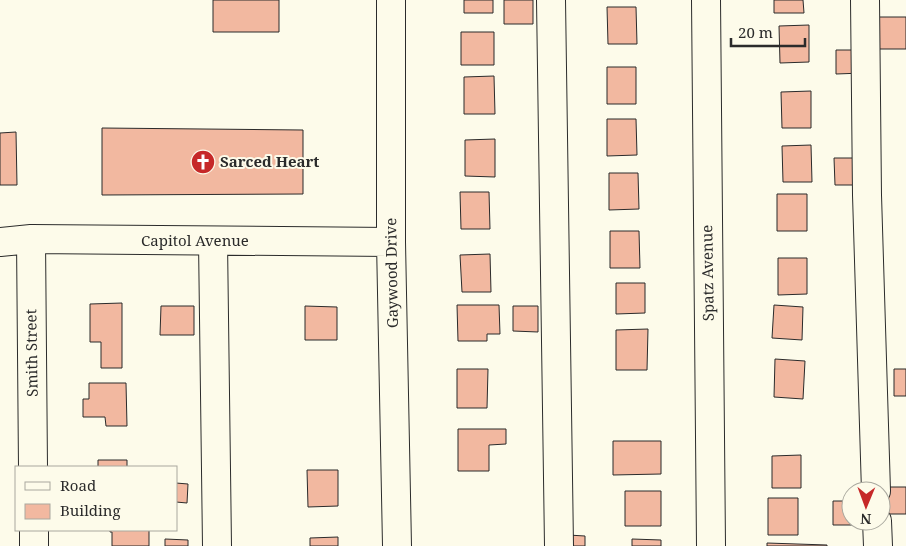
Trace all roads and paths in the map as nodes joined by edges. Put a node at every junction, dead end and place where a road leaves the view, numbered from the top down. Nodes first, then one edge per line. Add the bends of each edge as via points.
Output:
1 (391, 0) edge
2 (551, 0) edge
3 (706, 0) edge
4 (865, 0) edge
5 (31, 239) junction
6 (213, 241) junction
7 (0, 242) edge
8 (391, 242) junction
9 (33, 466) edge
10 (876, 481) edge
11 (34, 531) edge
12 (877, 531) edge
13 (34, 546) edge
14 (217, 546) edge
15 (397, 546) edge
16 (558, 546) edge
17 (711, 546) edge
18 (878, 546) edge

1 - 8 street, Gaywood Drive
2 - 16 street
3 - 17 street, Spatz Avenue
4 - 10 street
5 - 6 street, Capitol Avenue
5 - 7 street, Capitol Avenue
5 - 9 street, Smith Street
6 - 8 street, Capitol Avenue
6 - 14 street
8 - 15 street, Gaywood Drive
11 - 13 street
12 - 18 street

